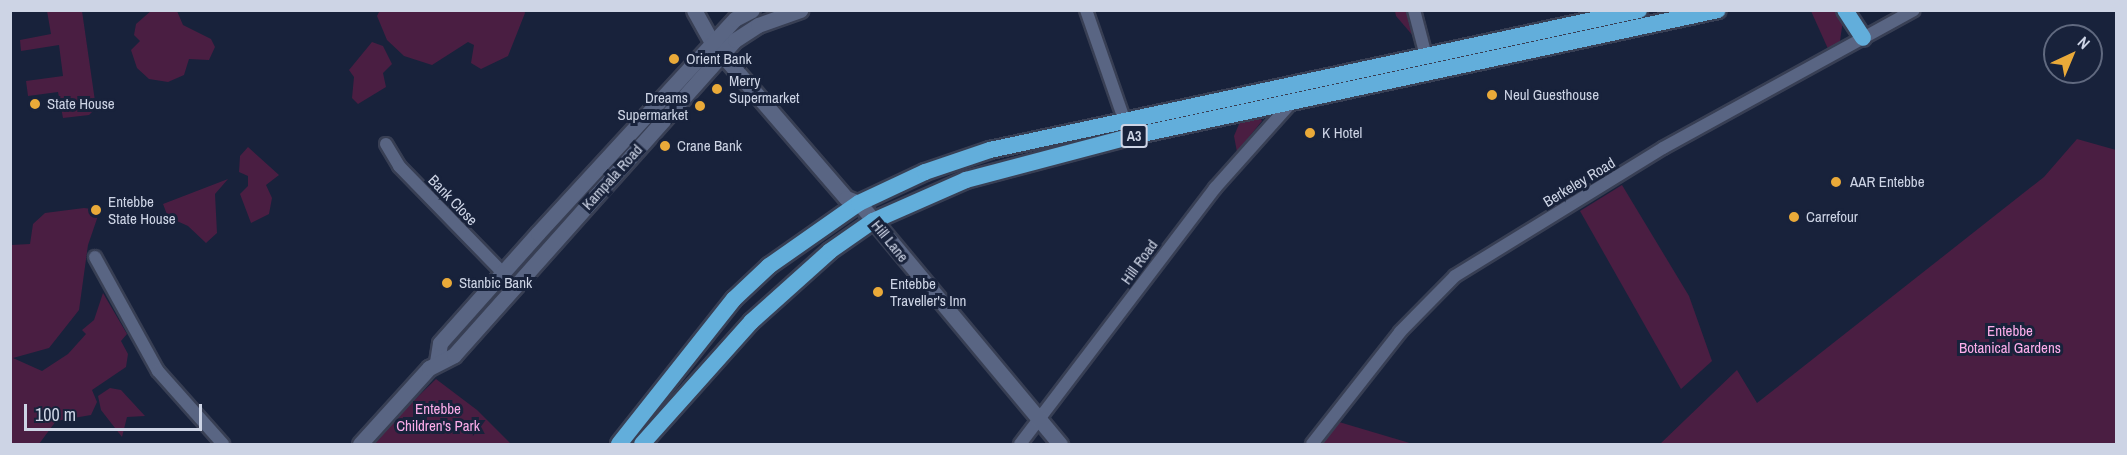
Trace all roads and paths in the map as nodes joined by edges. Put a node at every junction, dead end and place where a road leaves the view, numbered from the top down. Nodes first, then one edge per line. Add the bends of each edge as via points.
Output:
1 (694, 10) edge
2 (752, 10) edge
3 (800, 10) edge
4 (1086, 10) edge
5 (1414, 10) edge
6 (1640, 10) edge
7 (1718, 10) edge
8 (1845, 10) edge
9 (1914, 10) edge
10 (1863, 38) junction
11 (718, 48) junction
12 (1426, 56) junction
13 (1291, 103) junction
14 (1125, 122) junction
15 (386, 144) dead end
16 (859, 203) junction
17 (873, 221) junction
18 (95, 257) dead end
19 (503, 273) junction
20 (438, 362) junction
21 (1039, 421) junction
22 (224, 444) edge
23 (360, 444) edge
24 (619, 444) edge
25 (642, 444) edge
26 (1020, 444) edge
27 (1060, 444) edge
28 (1312, 444) edge

1 - 11 main road, Hill Lane
2 - 11 main road, Kampala Road via 735,19
3 - 11 main road, Kampala Road via 748,30
4 - 14 street
5 - 12 street
6 - 12 highway, A3
7 - 13 highway, A3
8 - 10 highway
9 - 10 street, Berkeley Road
10 - 28 street, Berkeley Road via 1664,148 1455,276 1400,332
11 - 16 main road, Hill Lane via 846,198
11 - 19 main road, Kampala Road
11 - 20 main road, Kampala Road via 454,355
12 - 14 highway, A3
13 - 17 highway, A3 via 1048,155 966,180
13 - 21 street, Hill Road via 1215,188
14 - 16 highway, A3 via 965,155
15 - 19 street, Bank Close via 399,166
16 - 17 main road, Hill Lane
16 - 24 highway, A3 via 802,239 734,299
17 - 21 main road, Hill Lane
17 - 25 highway, A3 via 830,251 751,322
18 - 22 street via 176,396
19 - 20 main road, Kampala Road via 440,343
20 - 23 main road, Kampala Road
21 - 26 street, Hill Road
21 - 27 main road, Hill Lane

